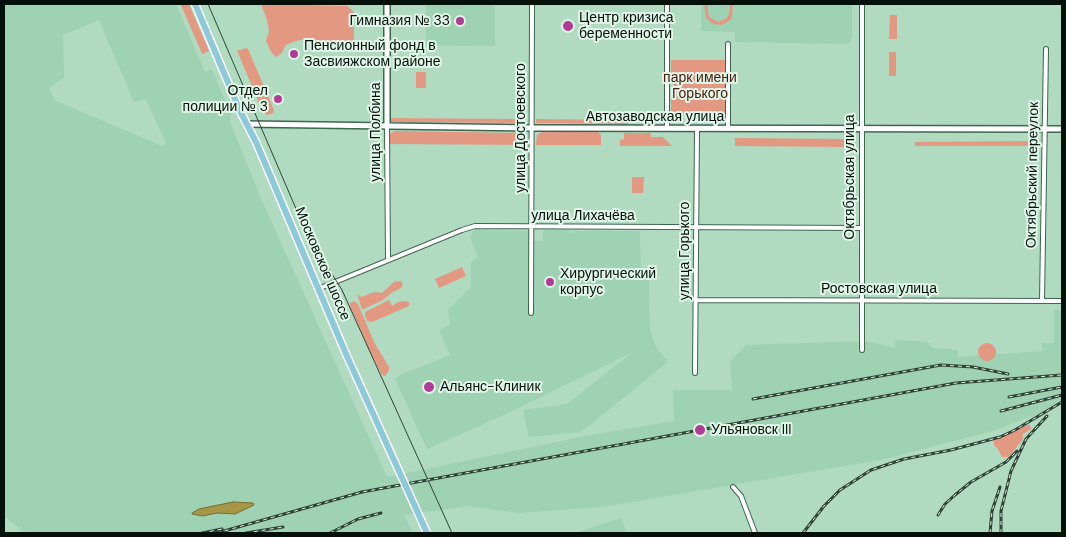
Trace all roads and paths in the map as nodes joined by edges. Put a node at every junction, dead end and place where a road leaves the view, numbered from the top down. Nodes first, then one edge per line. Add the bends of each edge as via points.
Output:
1 (195, 4) edge
2 (388, 4) edge
3 (532, 4) edge
4 (667, 4) edge
5 (862, 4) edge
6 (728, 44) dead end
7 (1046, 49) dead end
8 (247, 124) junction
9 (387, 126) junction
10 (533, 128) junction
11 (667, 128) junction
12 (697, 129) junction
13 (728, 129) junction
14 (861, 129) junction
15 (1044, 129) junction
16 (1062, 129) edge
17 (696, 226) junction
18 (532, 227) junction
19 (861, 228) junction
20 (388, 260) junction
21 (318, 289) junction
22 (696, 300) junction
23 (861, 300) junction
24 (1042, 301) junction
25 (1062, 301) edge
26 (531, 313) dead end
27 (862, 350) dead end
28 (695, 373) dead end
29 (734, 487) dead end
30 (427, 533) edge
31 (755, 533) edge

1 - 8 main road, Московское шоссе
2 - 9 street, улица Полбина
3 - 10 street, улица Достоевского
4 - 11 street
5 - 14 street, Октябрьская улица
6 - 13 street
7 - 15 street, Октябрьский переулок
8 - 9 street, Автозаводская улица
8 - 21 main road, Московское шоссе
9 - 10 street, Автозаводская улица
9 - 20 street, улица Полбина
10 - 11 street, Автозаводская улица
10 - 18 street, улица Достоевского
11 - 12 street, Автозаводская улица
12 - 13 street, Автозаводская улица
12 - 17 street, улица Горького
13 - 14 street, Автозаводская улица
14 - 15 street, Автозаводская улица
14 - 19 street, Октябрьская улица
15 - 16 street, Автозаводская улица
15 - 24 street, Октябрьский переулок
17 - 18 street, улица Лихачёва
17 - 19 street, улица Лихачёва
17 - 22 street, улица Горького
18 - 20 street, улица Лихачёва via 466,228
18 - 26 street, улица Достоевского
19 - 23 street, Октябрьская улица
20 - 21 street, улица Лихачёва
21 - 30 main road, Московское шоссе, bridge
22 - 23 street, Ростовская улица
22 - 28 street, улица Горького
23 - 24 street, Ростовская улица
23 - 27 street, Октябрьская улица
24 - 25 street, Ростовская улица
29 - 31 street via 741,496

